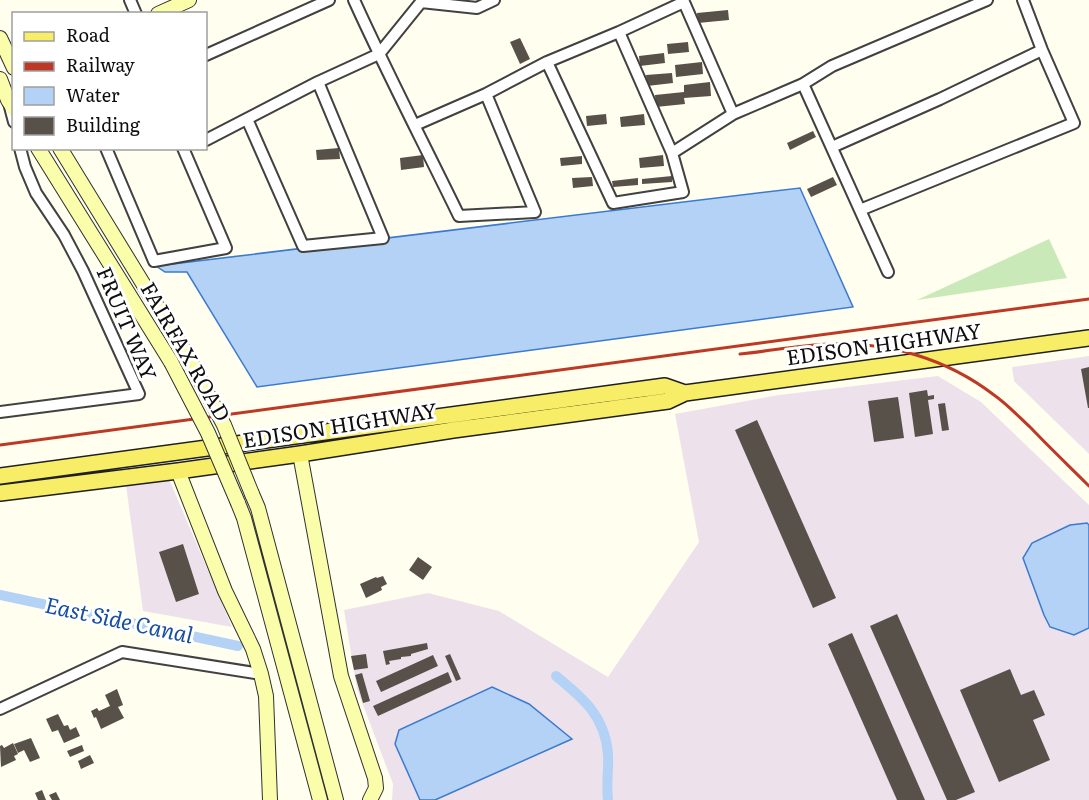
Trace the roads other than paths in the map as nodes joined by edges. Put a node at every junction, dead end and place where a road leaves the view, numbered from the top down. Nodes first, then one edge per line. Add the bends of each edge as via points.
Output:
1 (189, 0) edge
2 (329, 0) edge
3 (354, 0) edge
4 (494, 0) edge
5 (987, 0) edge
6 (1023, 0) edge
7 (683, 1) edge
8 (476, 4) edge
9 (162, 12) edge
10 (619, 32) junction
11 (0, 38) edge
12 (1042, 50) junction
13 (379, 54) junction
14 (207, 55) edge
15 (547, 62) junction
16 (12, 64) edge
17 (318, 82) junction
18 (4, 83) edge
19 (803, 84) junction
20 (486, 93) junction
21 (11, 104) edge
22 (733, 114) junction
23 (247, 119) junction
24 (415, 125) junction
25 (207, 139) edge
26 (832, 147) junction
27 (21, 150) edge
28 (39, 150) edge
29 (61, 150) edge
30 (107, 150) edge
31 (185, 150) edge
32 (672, 153) junction
33 (860, 210) junction
34 (888, 272) dead end
35 (1089, 338) edge
36 (685, 393) junction
37 (0, 412) edge
38 (300, 454) junction
39 (178, 471) junction
40 (0, 476) edge
41 (0, 493) edge
42 (261, 674) junction
43 (0, 709) edge
44 (316, 795) edge
45 (340, 799) edge
46 (270, 800) edge
47 (366, 800) edge

1 - 9 main road
2 - 14 street
3 - 13 street
4 - 8 street
5 - 19 street via 832,66
6 - 12 street
7 - 10 street
7 - 22 street
8 - 13 street via 421,2
10 - 15 street
10 - 32 street
11 - 16 main road
12 - 26 street
12 - 33 street via 1074,123
13 - 17 street
13 - 24 street
15 - 20 street
15 - 32 street via 613,203 683,192
17 - 23 street
17 - 23 street via 383,238 303,246
18 - 21 main road
19 - 22 street
19 - 26 street
20 - 24 street
20 - 24 street via 536,212 459,216
22 - 32 street
23 - 25 street
26 - 33 street
27 - 37 street, FRUIT WAY via 36,192 83,271 139,394
28 - 44 main road, FAIRFAX ROAD, bridge via 171,362 208,433 244,518
29 - 45 main road, FAIRFAX ROAD, bridge via 188,357 224,425 258,508
30 - 31 street via 154,261 226,249
33 - 34 street
35 - 36 main road, EDISON HIGHWAY
36 - 38 main road, EDISON HIGHWAY via 668,401
36 - 40 main road, EDISON HIGHWAY via 664,386
38 - 39 main road, EDISON HIGHWAY
38 - 47 main road via 341,676 375,778 376,788
39 - 41 main road, EDISON HIGHWAY
39 - 42 main road
42 - 43 street via 123,652
42 - 46 main road via 266,696

